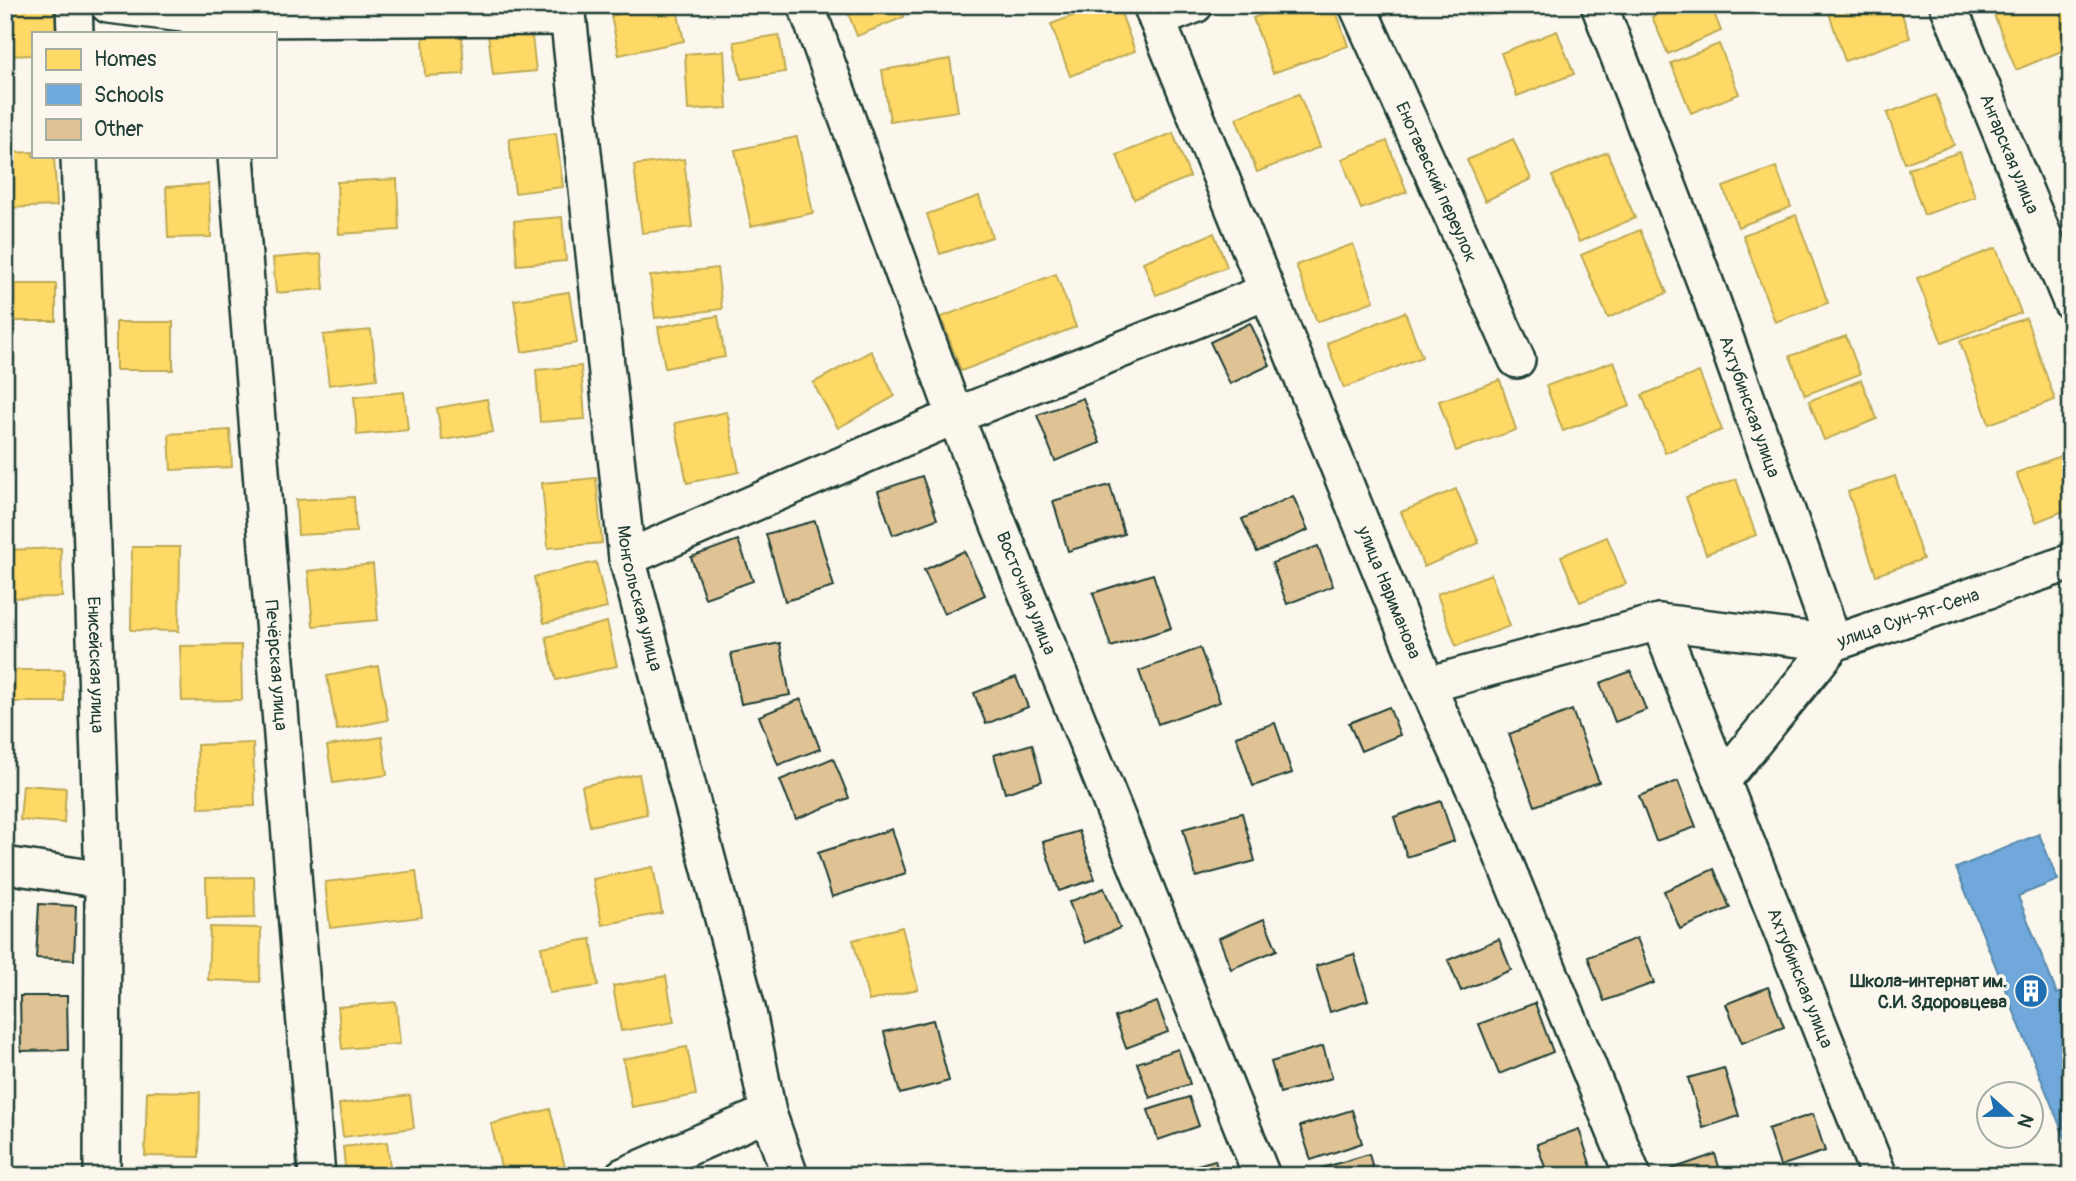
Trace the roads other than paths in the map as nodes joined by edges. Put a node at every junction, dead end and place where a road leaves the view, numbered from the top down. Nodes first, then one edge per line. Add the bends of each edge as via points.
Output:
1 (74, 5) edge
2 (108, 5) edge
3 (806, 5) edge
4 (1195, 5) edge
5 (1357, 5) edge
6 (1599, 5) edge
7 (1948, 5) edge
8 (568, 11) edge
9 (1154, 13) edge
10 (226, 26) edge
11 (75, 32) edge
12 (79, 158) edge
13 (236, 158) edge
14 (1266, 292) junction
15 (2071, 302) edge
16 (1517, 360) dead end
17 (954, 416) junction
18 (627, 558) junction
19 (2071, 562) edge
20 (1659, 622) junction
21 (1834, 643) junction
22 (1427, 685) junction
23 (1722, 780) junction
24 (5, 865) edge
25 (103, 880) junction
26 (768, 1113) junction
27 (102, 1176) edge
28 (317, 1176) edge
29 (623, 1176) edge
30 (790, 1176) edge
31 (1262, 1176) edge
32 (1633, 1176) edge
33 (1879, 1176) edge

1 - 11 street
2 - 10 street
3 - 17 street, Восточная улица
4 - 9 street
5 - 16 street, Енотаевский переулок
6 - 21 street, Ахтубинская улица via 1710,295
7 - 15 street, Ангарская улица
8 - 10 street
8 - 18 street, Монгольская улица
9 - 14 street, улица Нариманова
12 - 25 street, Енисейская улица
13 - 28 street, Печёрская улица
14 - 17 street
14 - 22 street, улица Нариманова
17 - 18 street
17 - 31 street, Восточная улица
18 - 26 street, Монгольская улица via 748,1012
19 - 21 street, улица Сун-Ят-Сена
20 - 21 street, улица Сун-Ят-Сена
20 - 22 street
20 - 23 street, Ахтубинская улица
21 - 23 street
22 - 32 street, улица Нариманова via 1478,797
23 - 33 street, Ахтубинская улица
24 - 25 street
25 - 27 street, Енисейская улица
26 - 29 street
26 - 30 street, Монгольская улица

